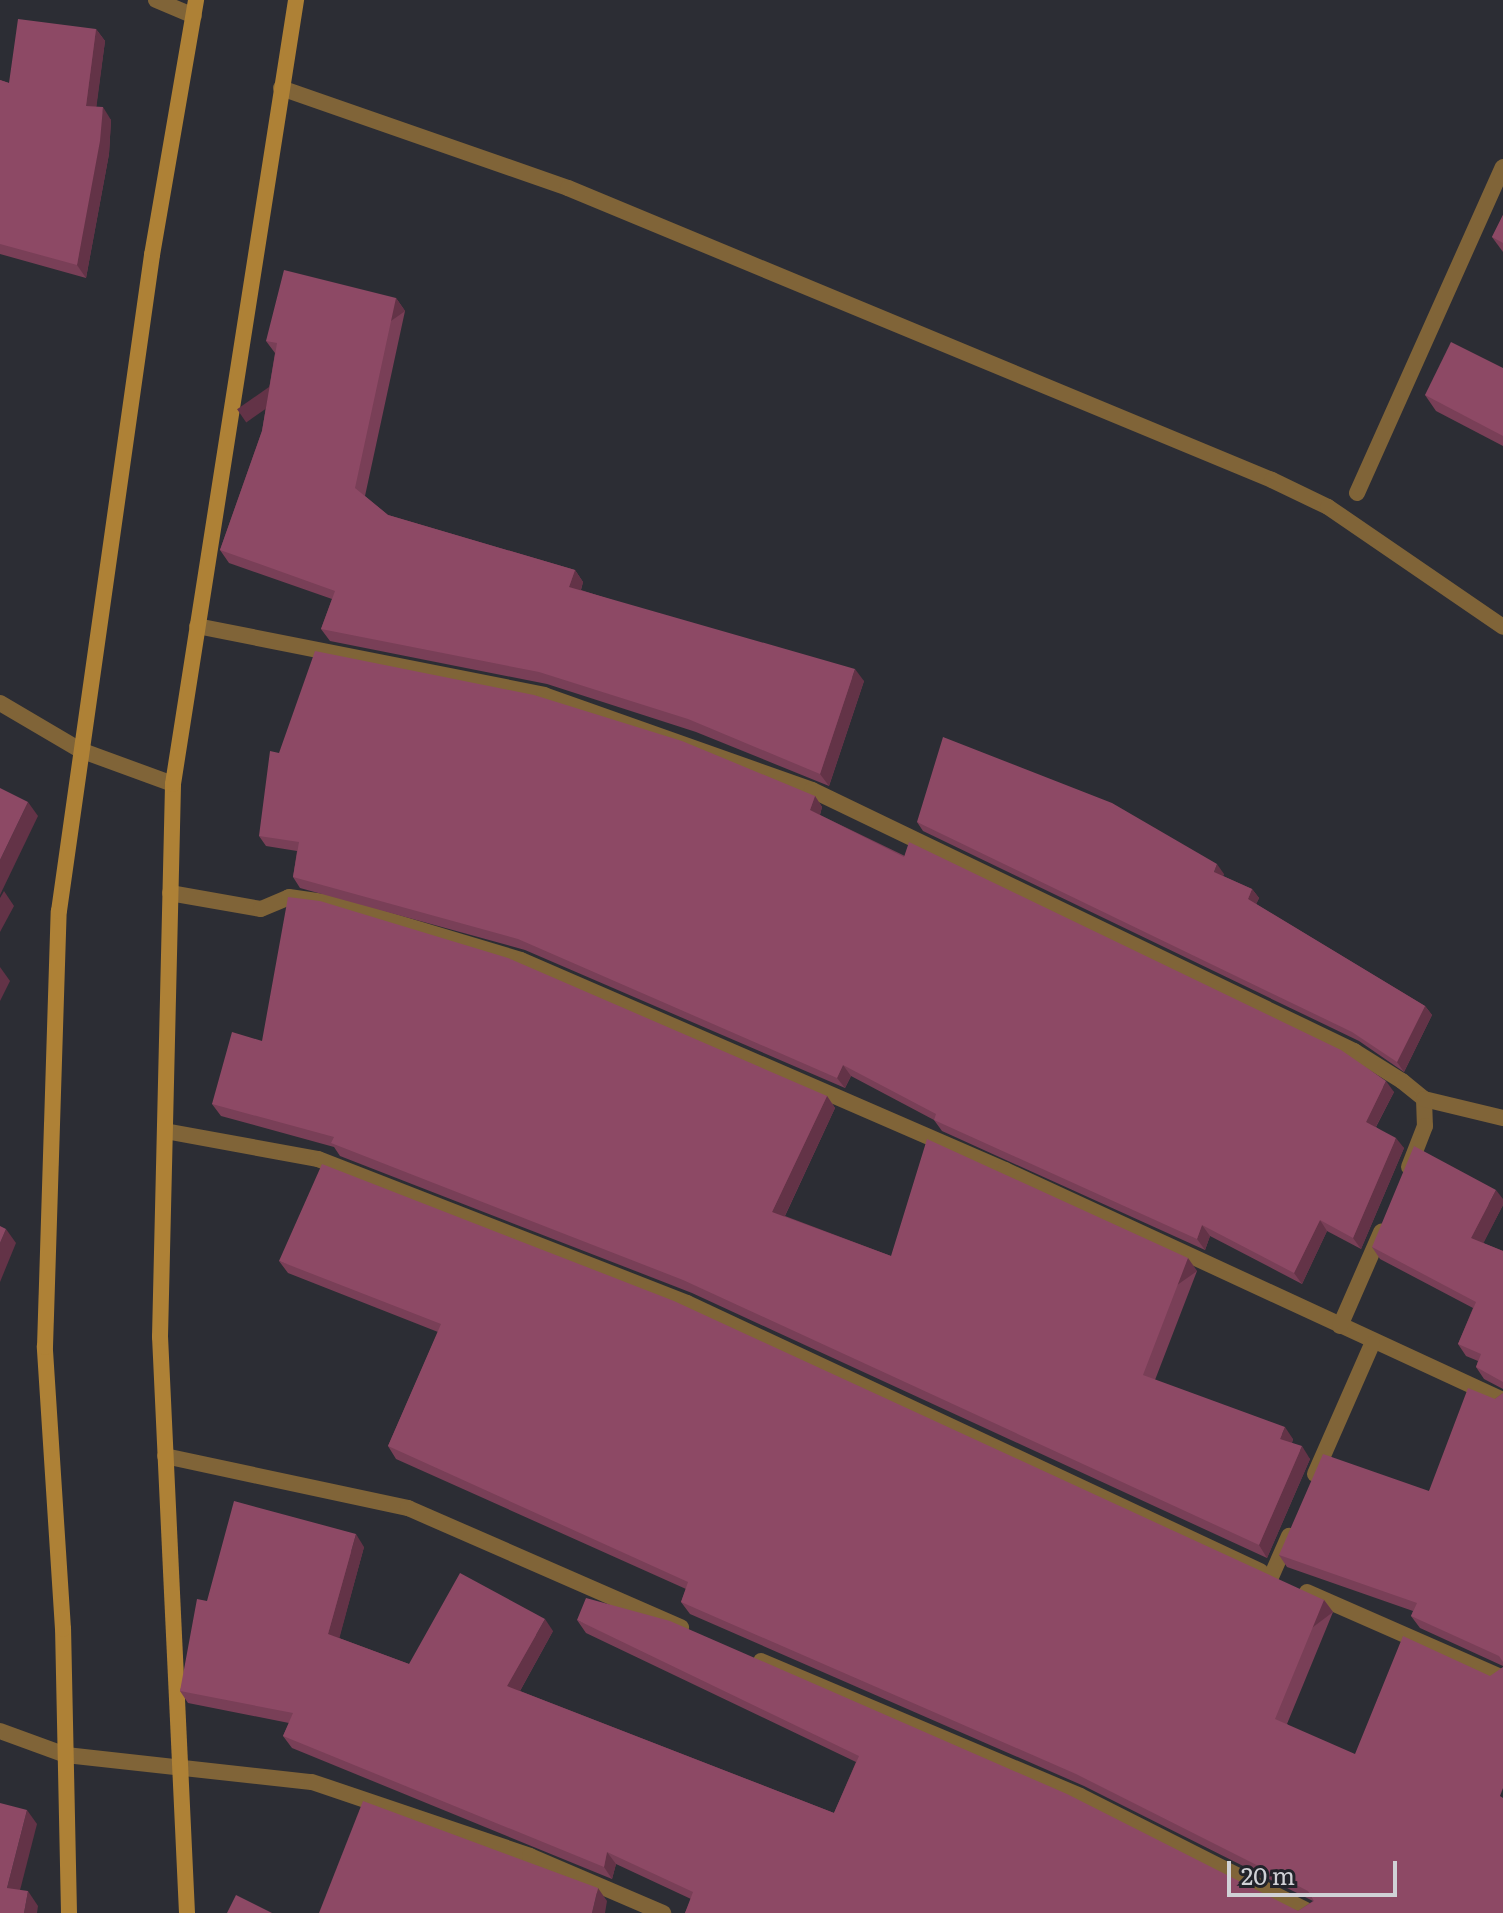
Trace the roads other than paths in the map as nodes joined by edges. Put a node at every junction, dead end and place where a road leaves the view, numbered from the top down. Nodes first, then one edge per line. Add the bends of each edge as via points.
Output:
1 (156, 0) edge
2 (296, 0) edge
3 (195, 8) edge
4 (281, 88) junction
5 (1503, 167) edge
6 (1357, 493) dead end
7 (197, 626) junction
8 (1503, 627) edge
9 (0, 703) edge
10 (80, 750) junction
11 (173, 784) junction
12 (170, 893) junction
13 (1424, 1099) junction
14 (1503, 1118) edge
15 (165, 1131) junction
16 (1400, 1187) edge
17 (1388, 1214) edge
18 (1340, 1326) junction
19 (1372, 1344) junction
20 (1503, 1400) edge
21 (165, 1456) junction
22 (1309, 1489) edge
23 (1296, 1519) edge
24 (1271, 1577) junction
25 (700, 1635) edge
26 (744, 1654) edge
27 (1503, 1678) edge
28 (0, 1731) edge
29 (66, 1755) junction
30 (180, 1770) junction
31 (69, 1913) edge
32 (187, 1913) edge
33 (663, 1913) edge
34 (1312, 1913) edge

1 - 3 street
2 - 4 main road
3 - 10 main road
4 - 7 main road
4 - 8 street via 568,188 1272,480 1328,507
5 - 6 street
7 - 11 main road
7 - 13 street via 544,695 693,742 812,790 1354,1051
9 - 10 street
10 - 11 street
10 - 29 main road via 59,911 46,1157 45,1347
11 - 12 main road
12 - 15 main road
12 - 18 street via 261,909 289,897 331,903 521,960 908,1126
13 - 14 street
13 - 16 street via 1425,1126
15 - 21 main road
15 - 24 street via 318,1159 687,1303 1116,1498
17 - 18 street
18 - 19 street
19 - 20 street
19 - 22 street
21 - 25 street via 408,1508
21 - 30 main road
23 - 24 street
24 - 27 street
26 - 34 street via 1080,1796
28 - 29 street
29 - 30 street
29 - 31 main road
30 - 32 main road
30 - 33 street via 312,1782 530,1856

